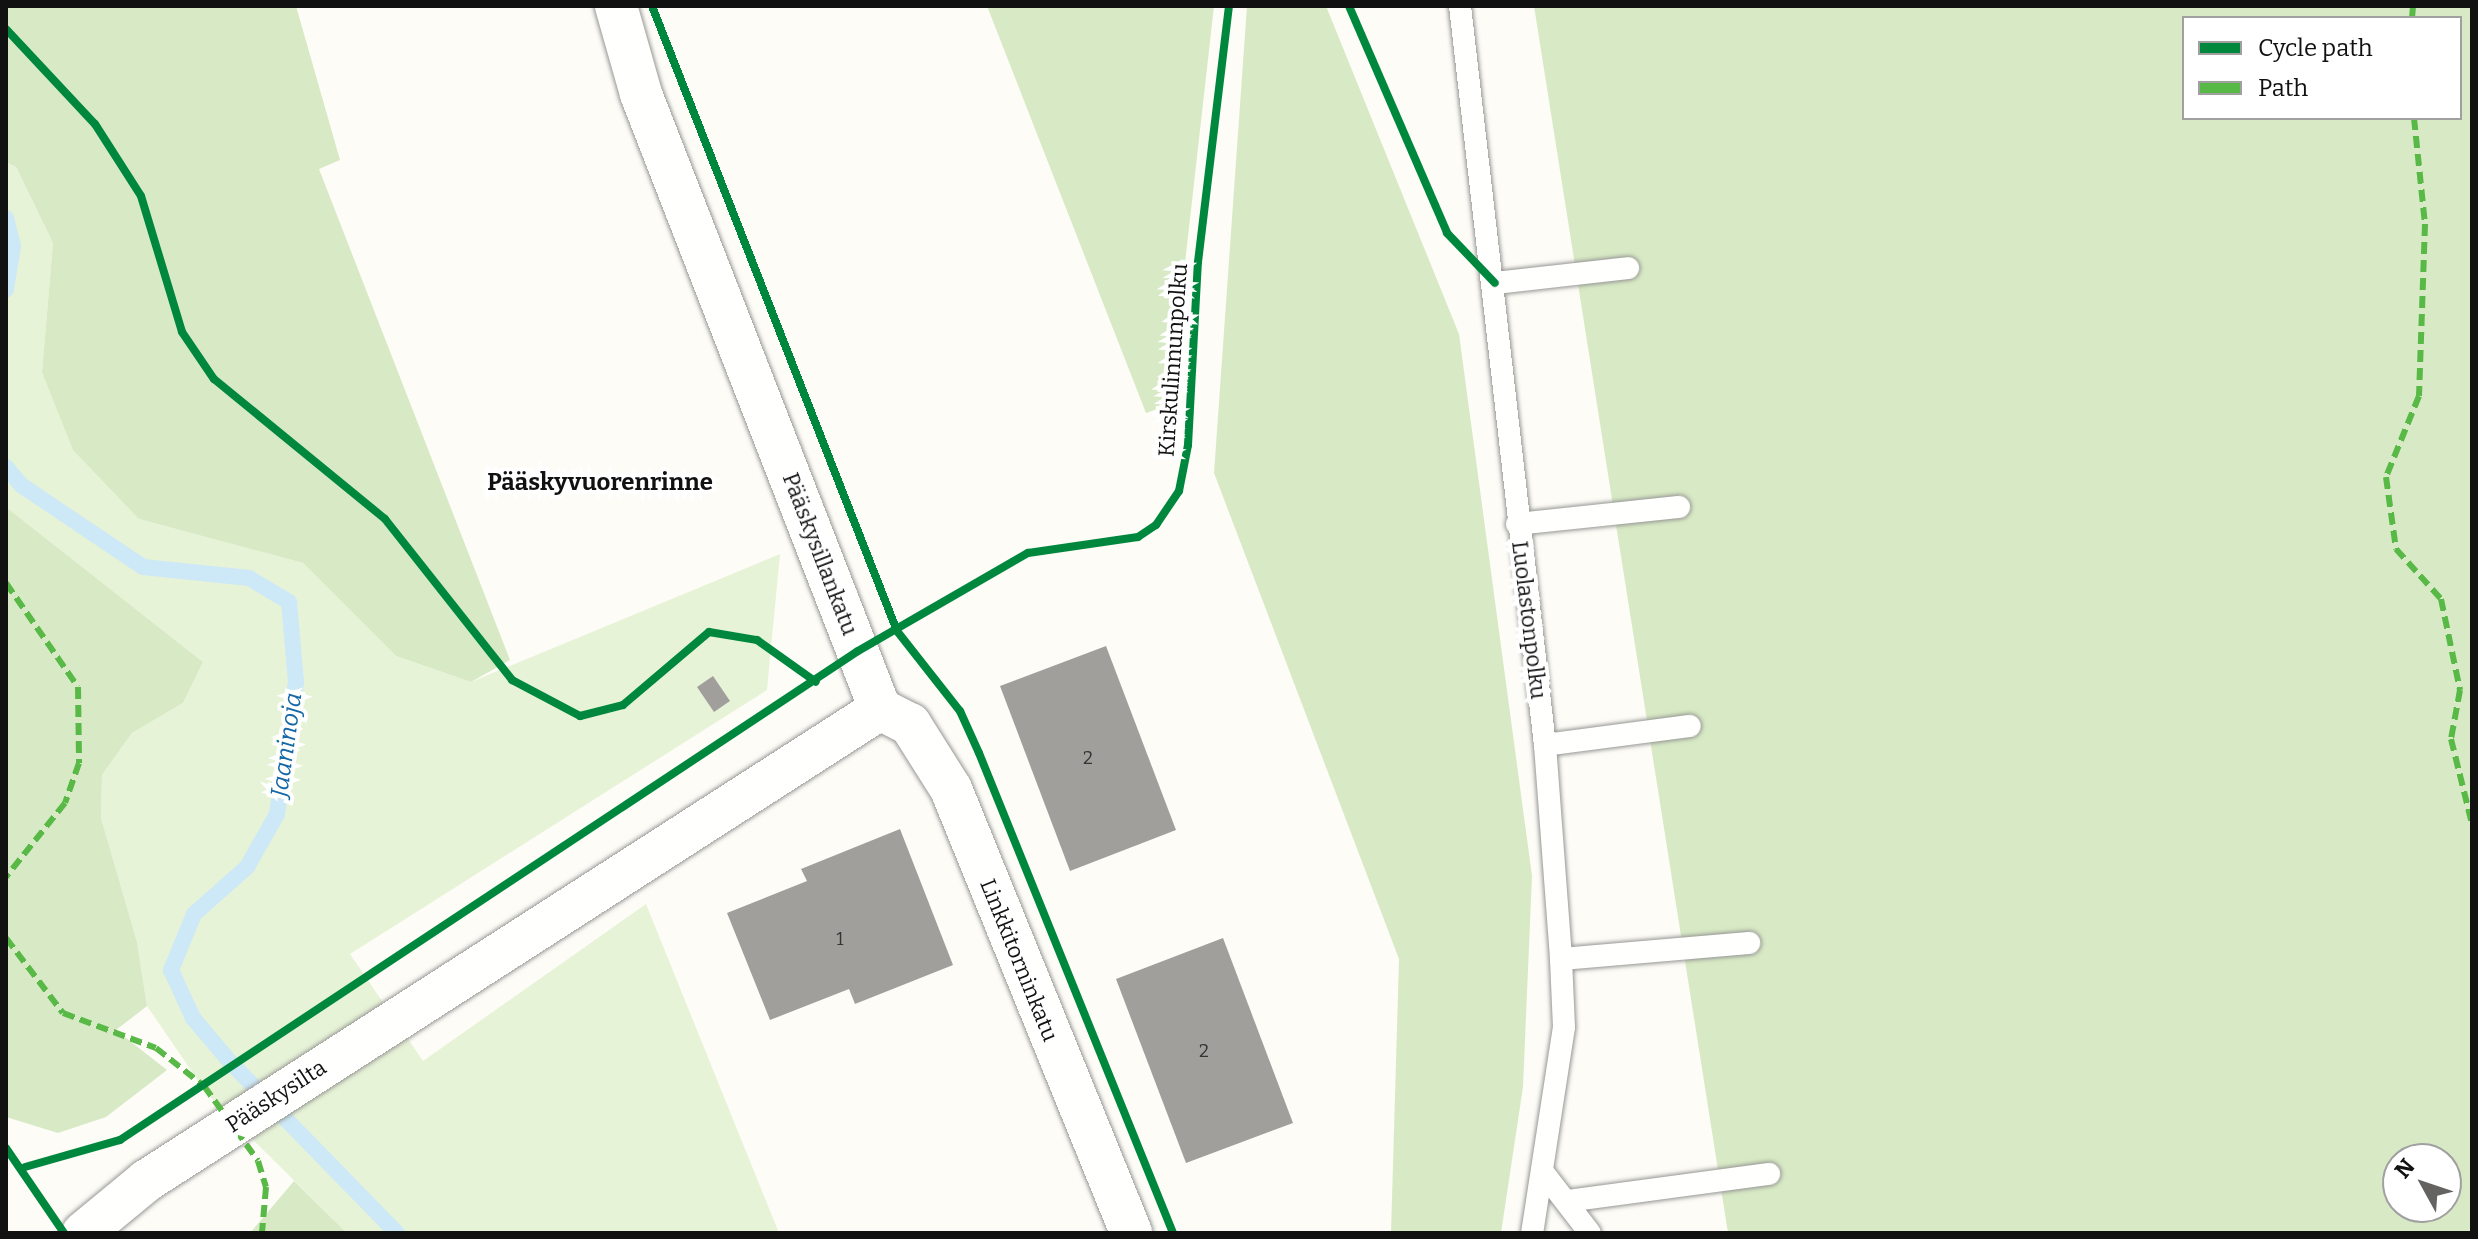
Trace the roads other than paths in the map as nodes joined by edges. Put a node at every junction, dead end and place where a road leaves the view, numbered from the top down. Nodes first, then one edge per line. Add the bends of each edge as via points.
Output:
1 (616, 6) edge
2 (1460, 6) edge
3 (1628, 268) dead end
4 (1495, 283) junction
5 (1679, 507) dead end
6 (1517, 524) junction
7 (880, 709) junction
8 (1690, 726) dead end
9 (1545, 745) junction
10 (1749, 943) dead end
11 (1561, 959) junction
12 (1542, 1171) junction
13 (1769, 1174) dead end
14 (1568, 1201) junction
15 (83, 1233) edge
16 (1131, 1233) edge
17 (1532, 1233) edge
18 (1590, 1233) edge

1 - 7 street, Pääskysillankatu via 641,94
2 - 4 lane, Luolastonpolku
3 - 4 lane
4 - 6 lane, Luolastonpolku
5 - 6 lane
6 - 9 lane, Luolastonpolku
7 - 15 street, Pääskysilta via 146,1181
7 - 16 street, Linkkitorninkatu via 910,724 951,789
8 - 9 lane
9 - 11 lane, Luolastonpolku
10 - 11 lane
11 - 12 lane, Luolastonpolku via 1564,1027
12 - 14 lane
12 - 17 lane, Luolastonpolku
13 - 14 lane
14 - 18 lane

